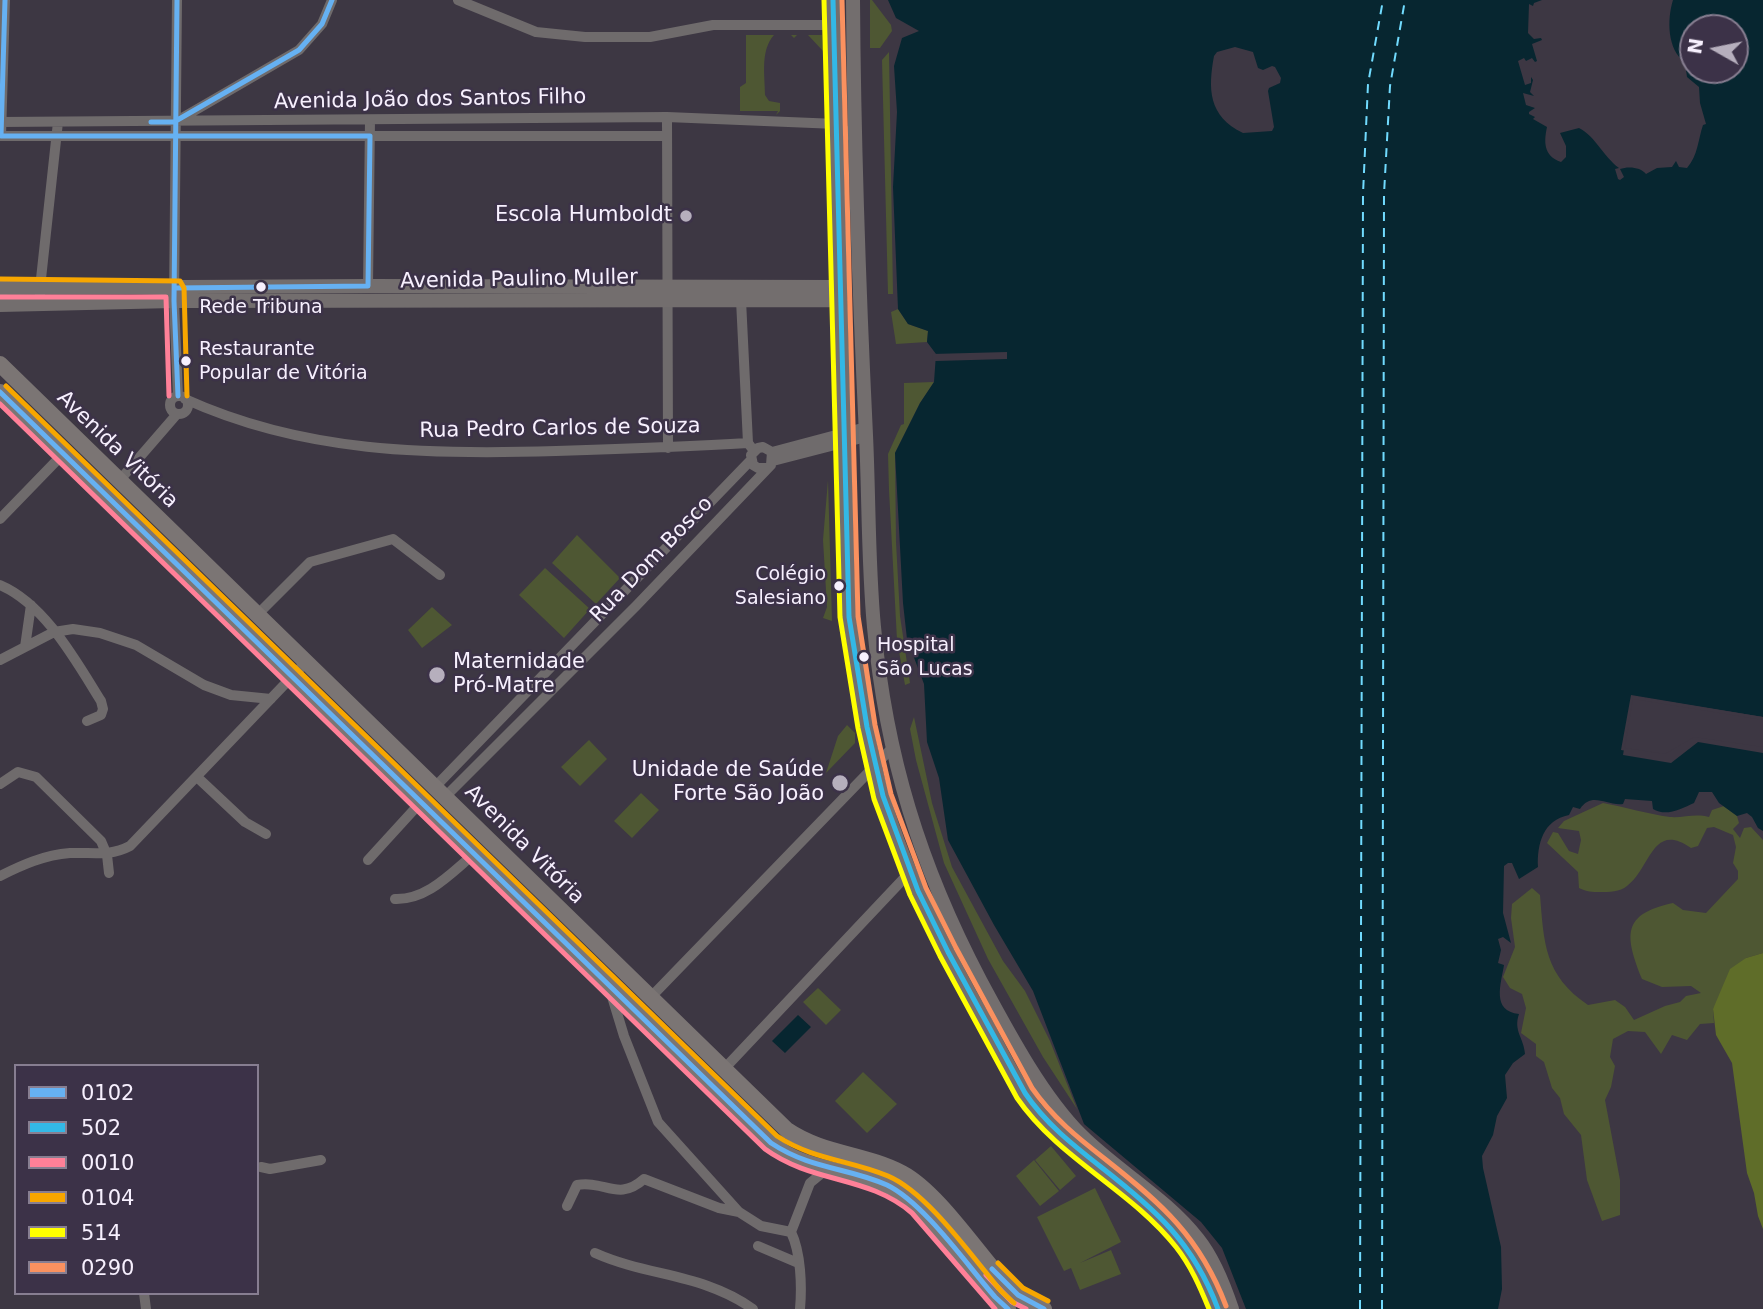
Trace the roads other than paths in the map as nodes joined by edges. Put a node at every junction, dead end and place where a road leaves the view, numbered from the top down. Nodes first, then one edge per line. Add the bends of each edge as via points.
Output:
1 (5, 0) edge
2 (177, 0) edge
3 (332, 0) edge
4 (458, 0) edge
5 (833, 0) edge
6 (853, 0) edge
7 (833, 25) junction
8 (667, 117) junction
9 (370, 120) junction
10 (1, 122) edge
11 (58, 122) junction
12 (174, 122) junction
13 (837, 124) junction
14 (1, 136) edge
15 (58, 136) junction
16 (174, 136) junction
17 (370, 136) junction
18 (667, 136) junction
19 (854, 138) junction
20 (858, 277) junction
21 (320, 286) junction
22 (368, 286) junction
23 (0, 288) edge
24 (40, 288) junction
25 (668, 293) junction
26 (840, 293) junction
27 (174, 294) junction
28 (272, 294) junction
29 (741, 300) junction
30 (316, 302) junction
31 (40, 304) junction
32 (0, 305) edge
33 (0, 364) edge
34 (0, 393) edge
35 (182, 398) junction
36 (201, 408) junction
37 (181, 413) junction
38 (866, 432) junction
39 (845, 437) junction
40 (668, 448) junction
41 (751, 452) junction
42 (63, 454) junction
43 (771, 460) junction
44 (119, 481) junction
45 (0, 519) edge
46 (440, 575) dead end
47 (0, 585) edge
48 (31, 605) junction
49 (257, 615) junction
50 (54, 632) junction
51 (30, 644) junction
52 (0, 660) edge
53 (306, 662) junction
54 (292, 676) junction
55 (271, 699) junction
56 (86, 721) dead end
57 (892, 748) junction
58 (874, 766) junction
59 (197, 777) junction
60 (0, 784) edge
61 (440, 792) junction
62 (425, 806) junction
63 (266, 834) dead end
64 (474, 854) junction
65 (107, 855) junction
66 (368, 860) dead end
67 (110, 873) dead end
68 (909, 873) junction
69 (0, 876) edge
70 (395, 899) dead end
71 (608, 984) junction
72 (650, 998) junction
73 (724, 1069) junction
74 (801, 1139) junction
75 (321, 1160) dead end
76 (802, 1162) junction
77 (259, 1165) edge
78 (827, 1169) junction
79 (810, 1183) junction
80 (723, 1194) junction
81 (567, 1206) dead end
82 (719, 1208) junction
83 (740, 1212) junction
84 (790, 1232) junction
85 (758, 1246) dead end
86 (595, 1253) dead end
87 (798, 1263) junction
88 (753, 1309) edge
89 (800, 1309) edge
90 (1008, 1309) edge
91 (1044, 1309) edge
92 (1218, 1309) edge
93 (1232, 1309) edge

1 - 10 street
2 - 12 street
3 - 12 street via 322,24 299,50
4 - 7 street via 536,32 585,37 650,37 713,25
5 - 7 main road
6 - 19 main road
7 - 13 main road
8 - 9 street, Avenida João dos Santos Filho
8 - 13 street, Avenida João dos Santos Filho
8 - 18 street
9 - 12 street, Avenida João dos Santos Filho
9 - 17 street
10 - 11 street, Avenida João dos Santos Filho
10 - 14 street
11 - 12 street, Avenida João dos Santos Filho
11 - 15 street
12 - 16 street
13 - 19 street
13 - 26 main road
14 - 15 street, Avenida João dos Santos Filho
15 - 16 street, Avenida João dos Santos Filho
15 - 24 street
16 - 17 street, Avenida João dos Santos Filho
16 - 27 street
17 - 18 street, Avenida João dos Santos Filho
17 - 22 street
18 - 25 street
19 - 20 main road
20 - 26 main road
20 - 38 main road
21 - 22 main road, Avenida Paulino Muller
21 - 28 main road, Avenida Paulino Muller
21 - 30 main road
22 - 25 main road, Avenida Paulino Muller
23 - 24 main road, Avenida Paulino Muller
24 - 27 main road, Avenida Paulino Muller
24 - 31 street
25 - 26 main road, Avenida Paulino Muller
25 - 29 main road, Avenida Paulino Muller
25 - 30 main road, Avenida Paulino Muller
25 - 40 street
26 - 29 main road, Avenida Paulino Muller
26 - 39 main road
27 - 28 main road, Avenida Paulino Muller
27 - 31 main road, Avenida Paulino Muller
27 - 35 street
28 - 30 main road, Avenida Paulino Muller
29 - 41 street
31 - 32 main road, Avenida Paulino Muller
33 - 44 main road, Avenida Vitória
34 - 42 main road, Avenida Vitória
35 - 36 street, Rua Pedro Carlos de Souza
35 - 37 street via 188,406
35 - 37 street via 170,403 171,410
36 - 37 street
36 - 40 street, Rua Pedro Carlos de Souza via 301,438 364,448 460,454
37 - 44 street
38 - 39 street
38 - 57 main road via 874,627
39 - 43 street
39 - 58 main road via 849,617
40 - 41 street, Rua Pedro Carlos de Souza
41 - 43 street, Rua Pedro Carlos de Souza via 763,447
41 - 43 street via 758,468
41 - 61 street, Rua Dom Bosco
42 - 45 street
42 - 54 main road, Avenida Vitória
43 - 61 street, Rua Dom Bosco via 636,607
44 - 49 main road, Avenida Vitória
46 - 49 street via 393,539 310,562
47 - 48 street
48 - 50 street
48 - 51 street
49 - 53 main road, Avenida Vitória
50 - 51 street
50 - 55 street via 100,633 136,645 204,685 231,695
50 - 56 street via 101,701 101,715
51 - 52 street
53 - 54 street
53 - 61 main road, Avenida Vitória
54 - 55 street
54 - 62 main road, Avenida Vitória
55 - 59 street
57 - 58 street
57 - 93 main road via 941,901 1014,1040 1058,1110 1178,1216 1200,1242
58 - 68 main road
58 - 72 street
59 - 63 street via 245,822
59 - 65 street via 130,846
60 - 65 street via 23,772 36,777 101,841
61 - 62 main road
61 - 72 main road, Avenida Vitória
62 - 64 main road, Avenida Vitória
62 - 66 street
64 - 70 street via 430,890 410,899
64 - 71 main road, Avenida Vitória
65 - 67 street
65 - 69 street via 51,856
68 - 73 street
68 - 92 main road via 939,937 1032,1103 1058,1132 1170,1225 1192,1251
71 - 76 main road, Avenida Vitória via 771,1143
71 - 80 street via 658,1122
72 - 73 main road, Avenida Vitória
73 - 74 main road, Avenida Vitória
74 - 76 street
74 - 91 main road, Avenida Vitória via 891,1168 911,1179 1007,1286
75 - 77 street via 270,1169
76 - 78 main road, Avenida Vitória
76 - 79 street
78 - 79 street
78 - 90 main road, Avenida Vitória via 882,1183 904,1194
79 - 84 street
80 - 82 street
80 - 83 street
81 - 82 street via 576,1185 620,1191 633,1189 644,1179
82 - 83 street
83 - 84 street via 761,1226
84 - 87 street
85 - 87 street
86 - 88 street via 618,1263 711,1285
87 - 89 street

